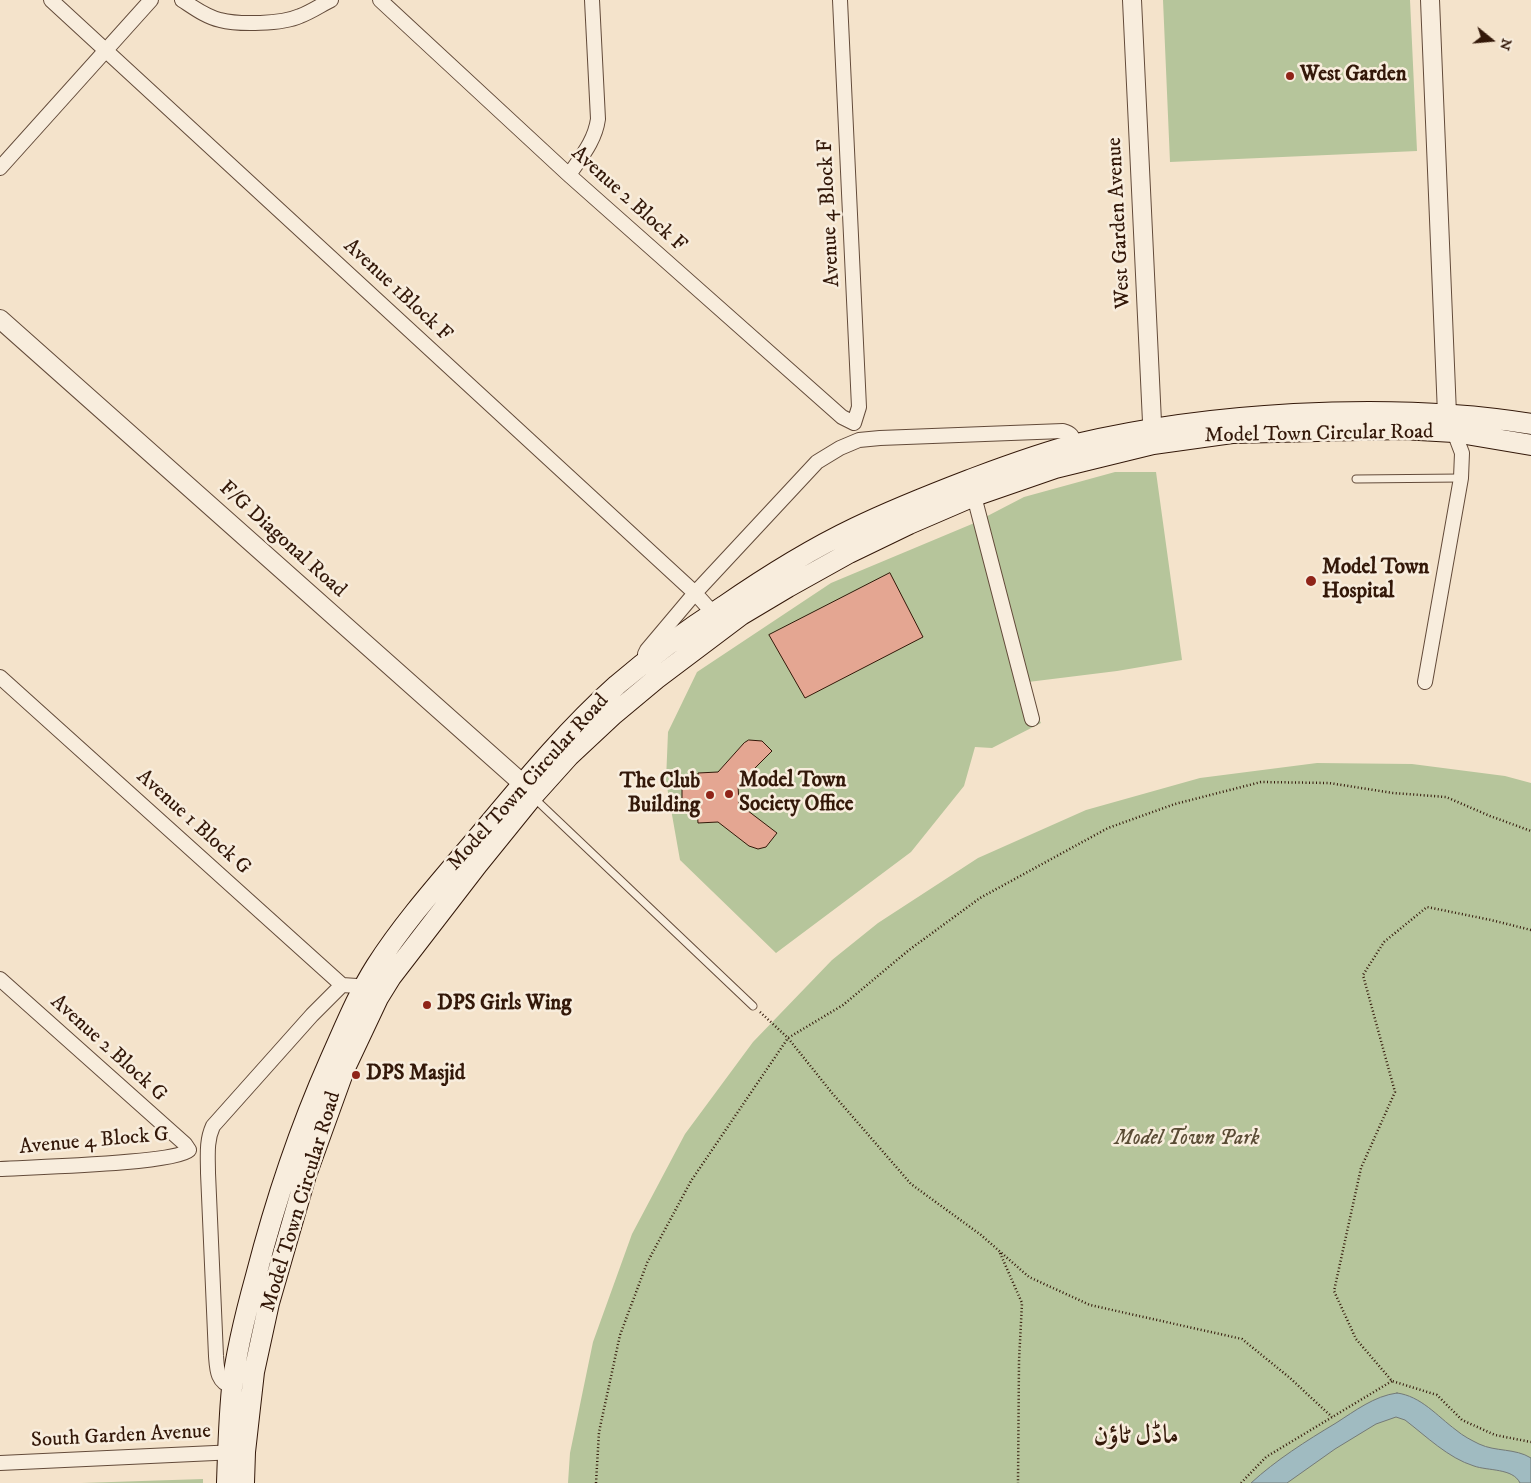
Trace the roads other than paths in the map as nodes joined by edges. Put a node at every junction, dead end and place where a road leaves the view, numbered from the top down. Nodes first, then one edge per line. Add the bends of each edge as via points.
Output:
1 (51, 0) edge
2 (151, 0) edge
3 (182, 0) edge
4 (332, 0) edge
5 (380, 0) edge
6 (592, 0) edge
7 (840, 0) edge
8 (1132, 0) edge
9 (1430, 0) edge
10 (107, 50) junction
11 (0, 168) edge
12 (569, 175) junction
13 (0, 319) edge
14 (1530, 422) edge
15 (854, 423) junction
16 (1451, 423) junction
17 (1152, 436) junction
18 (859, 440) junction
19 (1074, 444) junction
20 (1531, 444) edge
21 (1461, 478) junction
22 (1356, 479) dead end
23 (974, 496) junction
24 (695, 593) junction
25 (713, 613) junction
26 (646, 662) junction
27 (0, 677) edge
28 (656, 679) junction
29 (1425, 682) dead end
30 (1032, 719) dead end
31 (528, 790) junction
32 (0, 979) edge
33 (342, 985) junction
34 (370, 993) junction
35 (753, 1006) road end
36 (189, 1150) junction
37 (208, 1150) junction
38 (0, 1169) edge
39 (232, 1386) junction
40 (236, 1452) junction
41 (0, 1463) edge
42 (227, 1483) edge
43 (244, 1483) edge

1 - 10 street, Avenue 1Block F
2 - 10 street
3 - 4 street via 220,20 250,23 299,17
5 - 12 street, Avenue 2 Block F
6 - 12 street via 597,124 592,141
7 - 15 street, Avenue 4 Block F via 859,407
8 - 17 street, West Garden Avenue
9 - 16 street
10 - 11 street
10 - 24 street, Avenue 1Block F
12 - 15 street, Avenue 2 Block F via 842,417
13 - 31 street, F/G Diagonal Road
14 - 16 main road, Model Town Circular Road via 1484,417
15 - 18 street
16 - 17 main road, Model Town Circular Road via 1396,412 1328,412 1236,417
16 - 20 main road, Model Town Circular Road
16 - 21 street via 1462,453
17 - 19 main road, Model Town Circular Road
17 - 23 main road, Model Town Circular Road
18 - 19 street via 1063,431 1073,437
18 - 24 street via 817,462
19 - 25 main road, Model Town Circular Road via 903,506 853,528 781,567
21 - 22 lane
21 - 29 street
23 - 28 main road, Model Town Circular Road via 849,553 788,587 741,615
23 - 30 street
24 - 25 street, Avenue 1Block F
24 - 26 street via 647,650
25 - 26 main road, Model Town Circular Road
26 - 28 street
26 - 31 main road, Model Town Circular Road via 584,716
27 - 33 street, Avenue 1 Block G
28 - 31 main road, Model Town Circular Road
31 - 34 main road, Model Town Circular Road via 447,874 398,934 375,967
31 - 35 lane
32 - 36 street, Avenue 2 Block G
33 - 34 street via 357,986
33 - 37 street via 213,1126
34 - 39 main road, Model Town Circular Road via 315,1094 286,1174 262,1250
34 - 40 main road, Model Town Circular Road via 306,1175 277,1273
36 - 37 street, Avenue 4 Block G
36 - 38 street, Avenue 4 Block G via 173,1156 108,1164
37 - 39 street via 217,1368 222,1382
39 - 40 main road, Model Town Circular Road
40 - 41 street, South Garden Avenue
40 - 42 main road, Model Town Circular Road
40 - 43 main road, Model Town Circular Road

